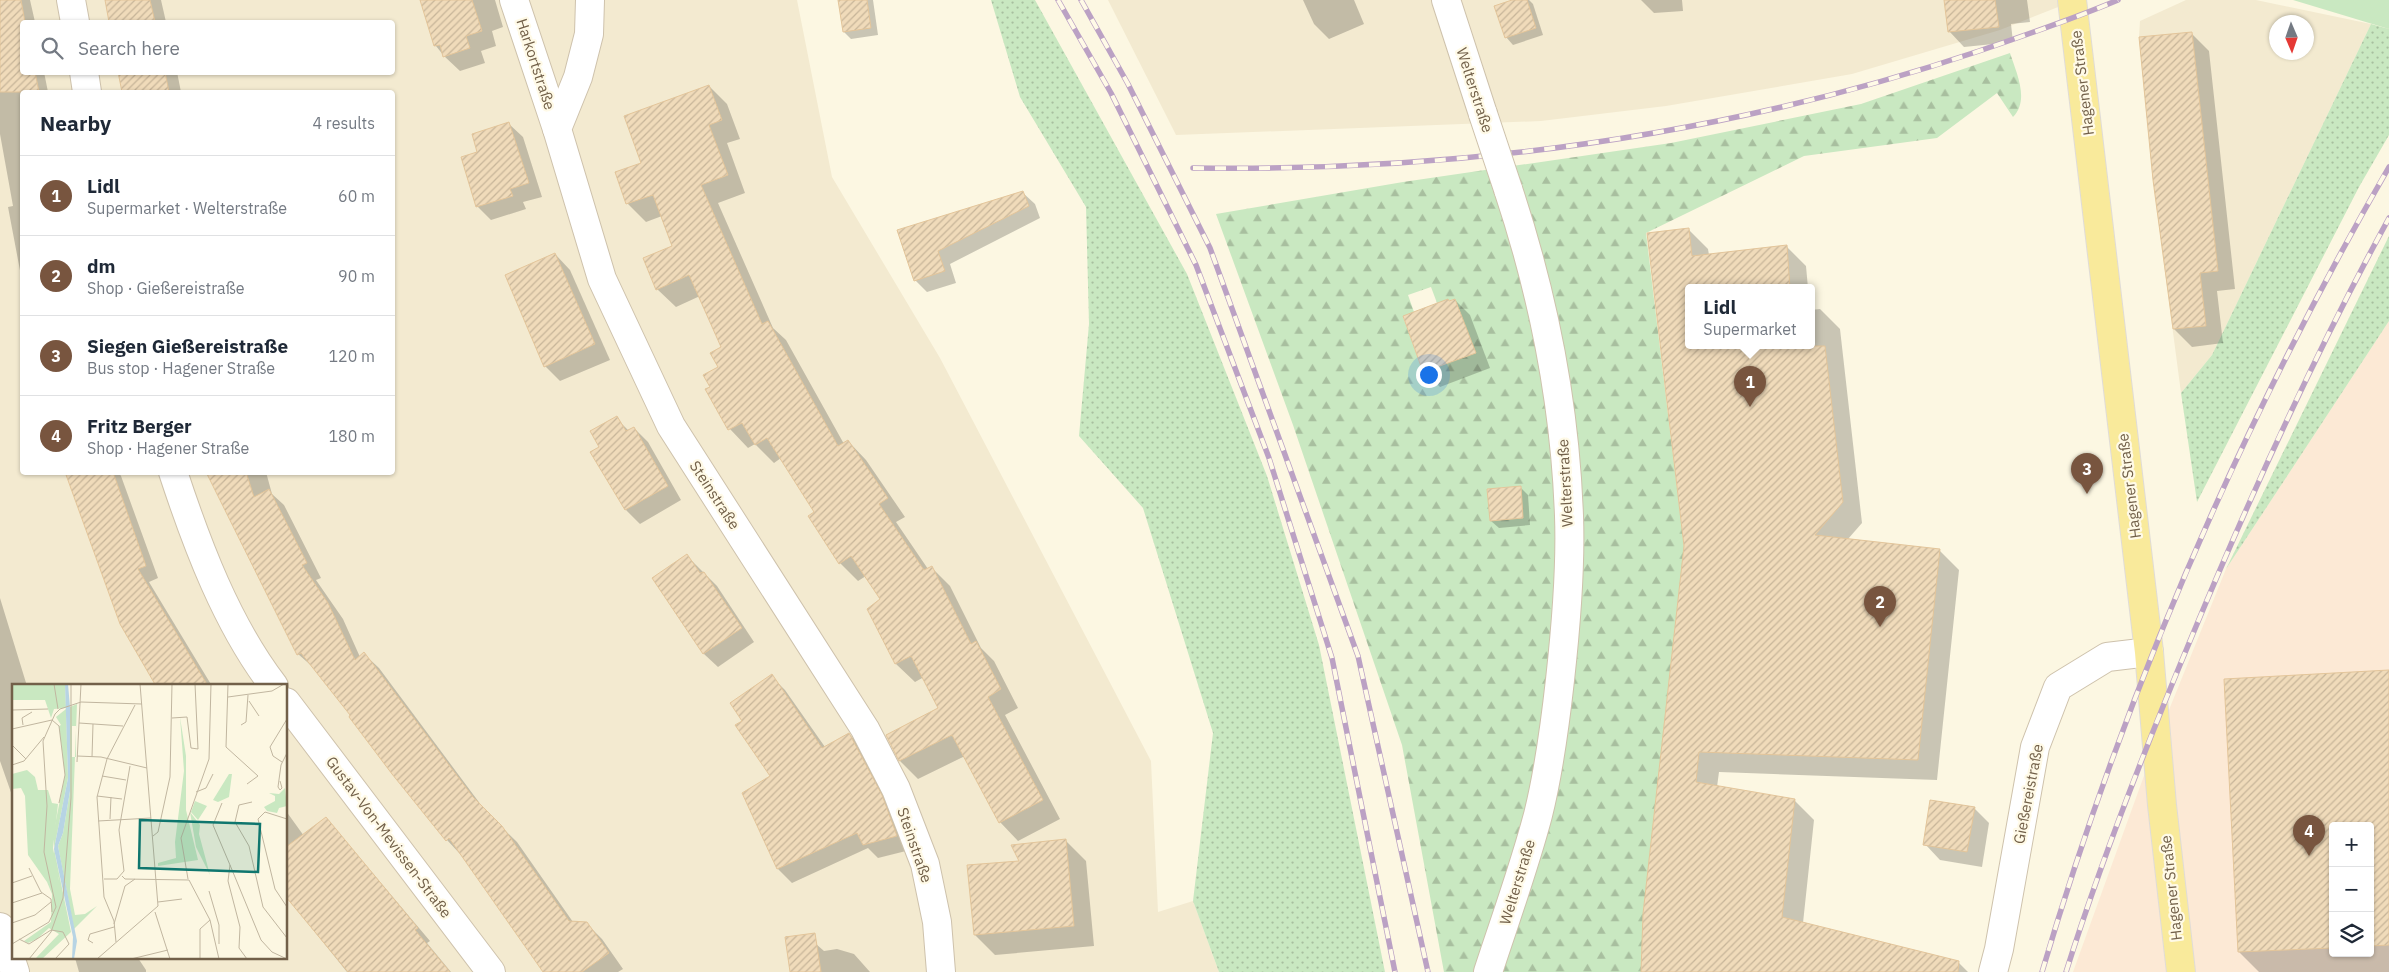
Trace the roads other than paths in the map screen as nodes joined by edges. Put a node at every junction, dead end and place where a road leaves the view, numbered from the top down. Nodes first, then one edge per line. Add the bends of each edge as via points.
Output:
1 (71, 0) edge
2 (514, 0) edge
3 (590, 0) edge
4 (1446, 0) edge
5 (2072, 0) edge
6 (75, 20) edge
7 (85, 75) edge
8 (88, 90) edge
9 (557, 129) junction
10 (175, 475) edge
11 (2149, 652) junction
12 (273, 684) edge
13 (288, 705) edge
14 (0, 927) edge
15 (1491, 963) edge
16 (15, 972) edge
17 (492, 972) edge
18 (941, 972) edge
19 (1993, 972) edge
20 (2181, 972) edge

1 - 6 street
2 - 9 street, Harkortstraße
3 - 9 street via 588,34 578,77
4 - 15 street, Welterstraße, bridge via 1524,237 1543,316 1565,451 1569,517 1565,632 1554,731 1538,814
5 - 11 main road, Hagener Straße
7 - 8 street
9 - 18 street, Steinstraße via 602,279 671,426 865,728 896,789 925,864 938,922
10 - 12 street via 189,520 225,604
11 - 19 street, Gießereistraße via 2107,657 2058,687 2035,746
11 - 20 main road, Hagener Straße
13 - 17 street, Gustav-Von-Mevissen-Straße
14 - 16 street

